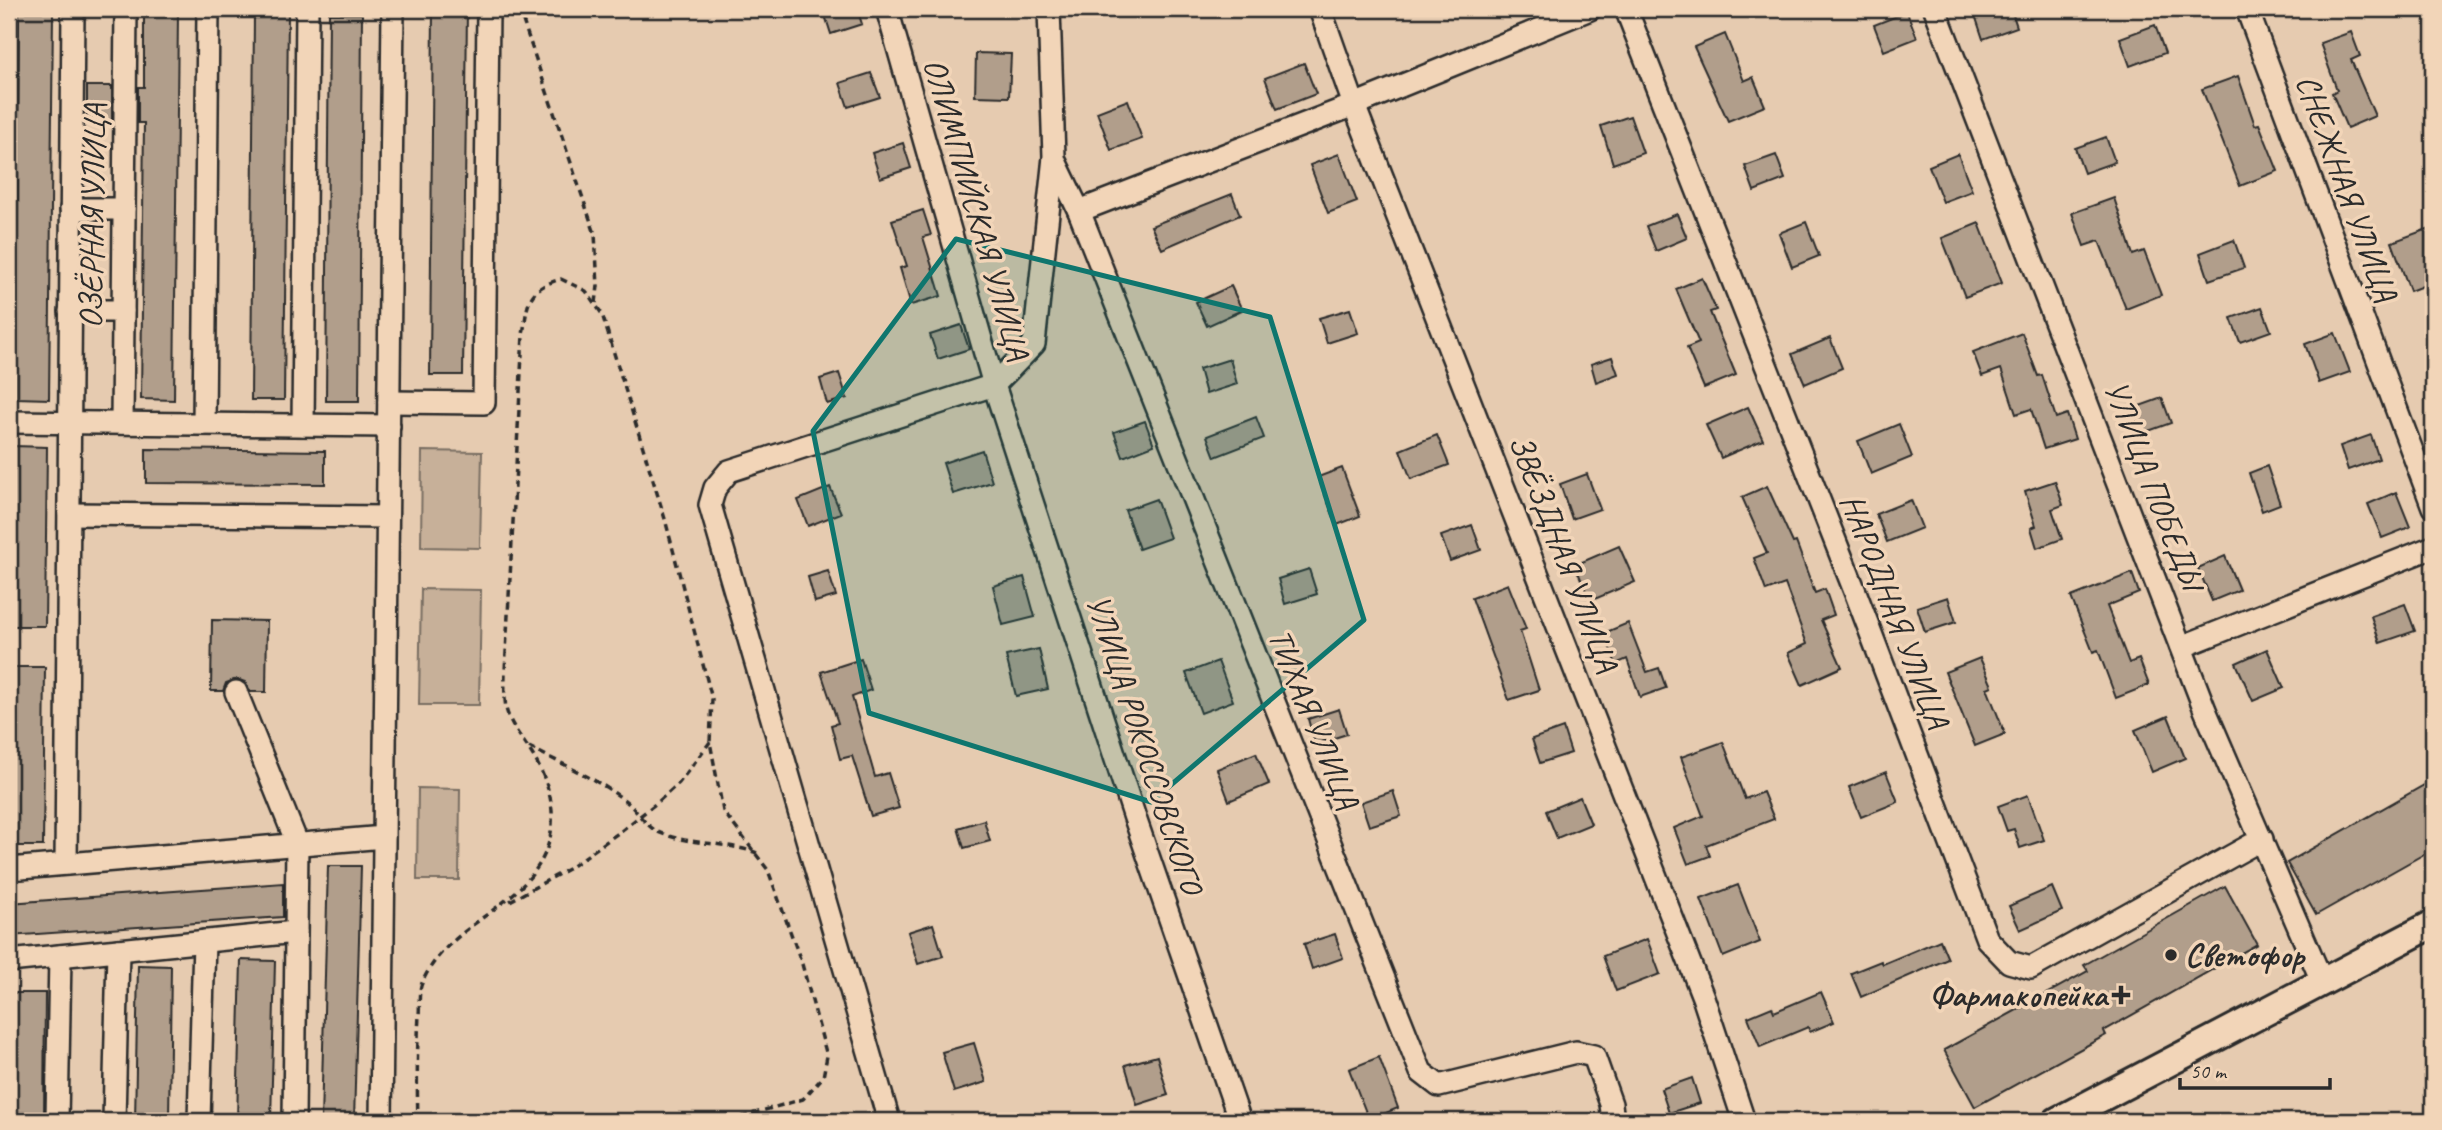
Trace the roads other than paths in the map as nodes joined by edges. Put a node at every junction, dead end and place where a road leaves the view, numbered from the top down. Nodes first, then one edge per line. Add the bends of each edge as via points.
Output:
1 (73, 9) edge
2 (125, 9) edge
3 (208, 9) edge
4 (307, 9) edge
5 (393, 9) edge
6 (488, 9) edge
7 (887, 9) edge
8 (1049, 9) edge
9 (1320, 9) edge
10 (1590, 9) edge
11 (1626, 9) edge
12 (1935, 9) edge
13 (2247, 9) edge
14 (1354, 105) junction
15 (1054, 157) junction
16 (78, 209) junction
17 (124, 209) junction
18 (1079, 211) junction
19 (77, 311) junction
20 (123, 311) junction
21 (994, 386) junction
22 (389, 402) junction
23 (9, 422) edge
24 (76, 423) junction
25 (122, 423) junction
26 (204, 424) junction
27 (303, 425) junction
28 (388, 426) junction
29 (2433, 507) edge
30 (69, 514) junction
31 (387, 517) junction
32 (2433, 547) edge
33 (2182, 647) junction
34 (236, 692) dead end
35 (384, 837) junction
36 (2262, 839) junction
37 (297, 843) junction
38 (66, 864) junction
39 (9, 869) edge
40 (2433, 924) edge
41 (296, 932) junction
42 (204, 941) junction
43 (118, 950) junction
44 (60, 956) junction
45 (9, 961) edge
46 (2322, 981) junction
47 (57, 1121) edge
48 (114, 1121) edge
49 (200, 1121) edge
50 (294, 1121) edge
51 (381, 1121) edge
52 (889, 1121) edge
53 (1240, 1121) edge
54 (1613, 1121) edge
55 (1744, 1121) edge
56 (2057, 1121) edge

1 - 16 street, ОЗЁРНАЯ УЛИЦА
2 - 17 street, ОЗЁРНАЯ УЛИЦА
3 - 26 street
4 - 27 street
5 - 22 street
6 - 22 street via 484,403
7 - 21 street, ОЛИМПИЙСКАЯ УЛИЦА
8 - 15 street
9 - 14 street, ЗВЁЗДНАЯ УЛИЦА
10 - 14 street
11 - 36 street, НАРОДНАЯ УЛИЦА via 1987,939 2009,961 2031,968
12 - 33 street, УЛИЦА ПОБЕДЫ
13 - 29 street, СНЕЖНАЯ УЛИЦА
14 - 18 street
14 - 55 street, ЗВЁЗДНАЯ УЛИЦА via 1703,996
15 - 18 street, ТИХАЯ УЛИЦА
15 - 21 street via 1034,344
16 - 17 street
16 - 19 street, ОЗЁРНАЯ УЛИЦА
17 - 20 street, ОЗЁРНАЯ УЛИЦА
18 - 54 street, ТИХАЯ УЛИЦА via 1421,1072 1439,1086 1576,1052 1594,1056
19 - 20 street
19 - 24 street, ОЗЁРНАЯ УЛИЦА
20 - 25 street, ОЗЁРНАЯ УЛИЦА
21 - 52 street via 729,471 710,505
21 - 53 street, УЛИЦА РОКОССОВСКОГО
22 - 28 street
23 - 24 street
24 - 25 street
24 - 30 street, ОЗЁРНАЯ УЛИЦА
25 - 26 street
26 - 27 street
27 - 28 street
28 - 31 street
30 - 31 street
30 - 38 street, ОЗЁРНАЯ УЛИЦА
31 - 35 street
32 - 33 street
33 - 36 street, УЛИЦА ПОБЕДЫ
34 - 37 street
35 - 37 street
35 - 51 street
36 - 46 street, УЛИЦА ПОБЕДЫ
37 - 38 street
37 - 41 street
38 - 39 street
40 - 46 main road
41 - 42 street
41 - 50 street
42 - 43 street
42 - 49 street
43 - 44 street
43 - 48 street
44 - 45 street
44 - 47 street
46 - 56 main road

